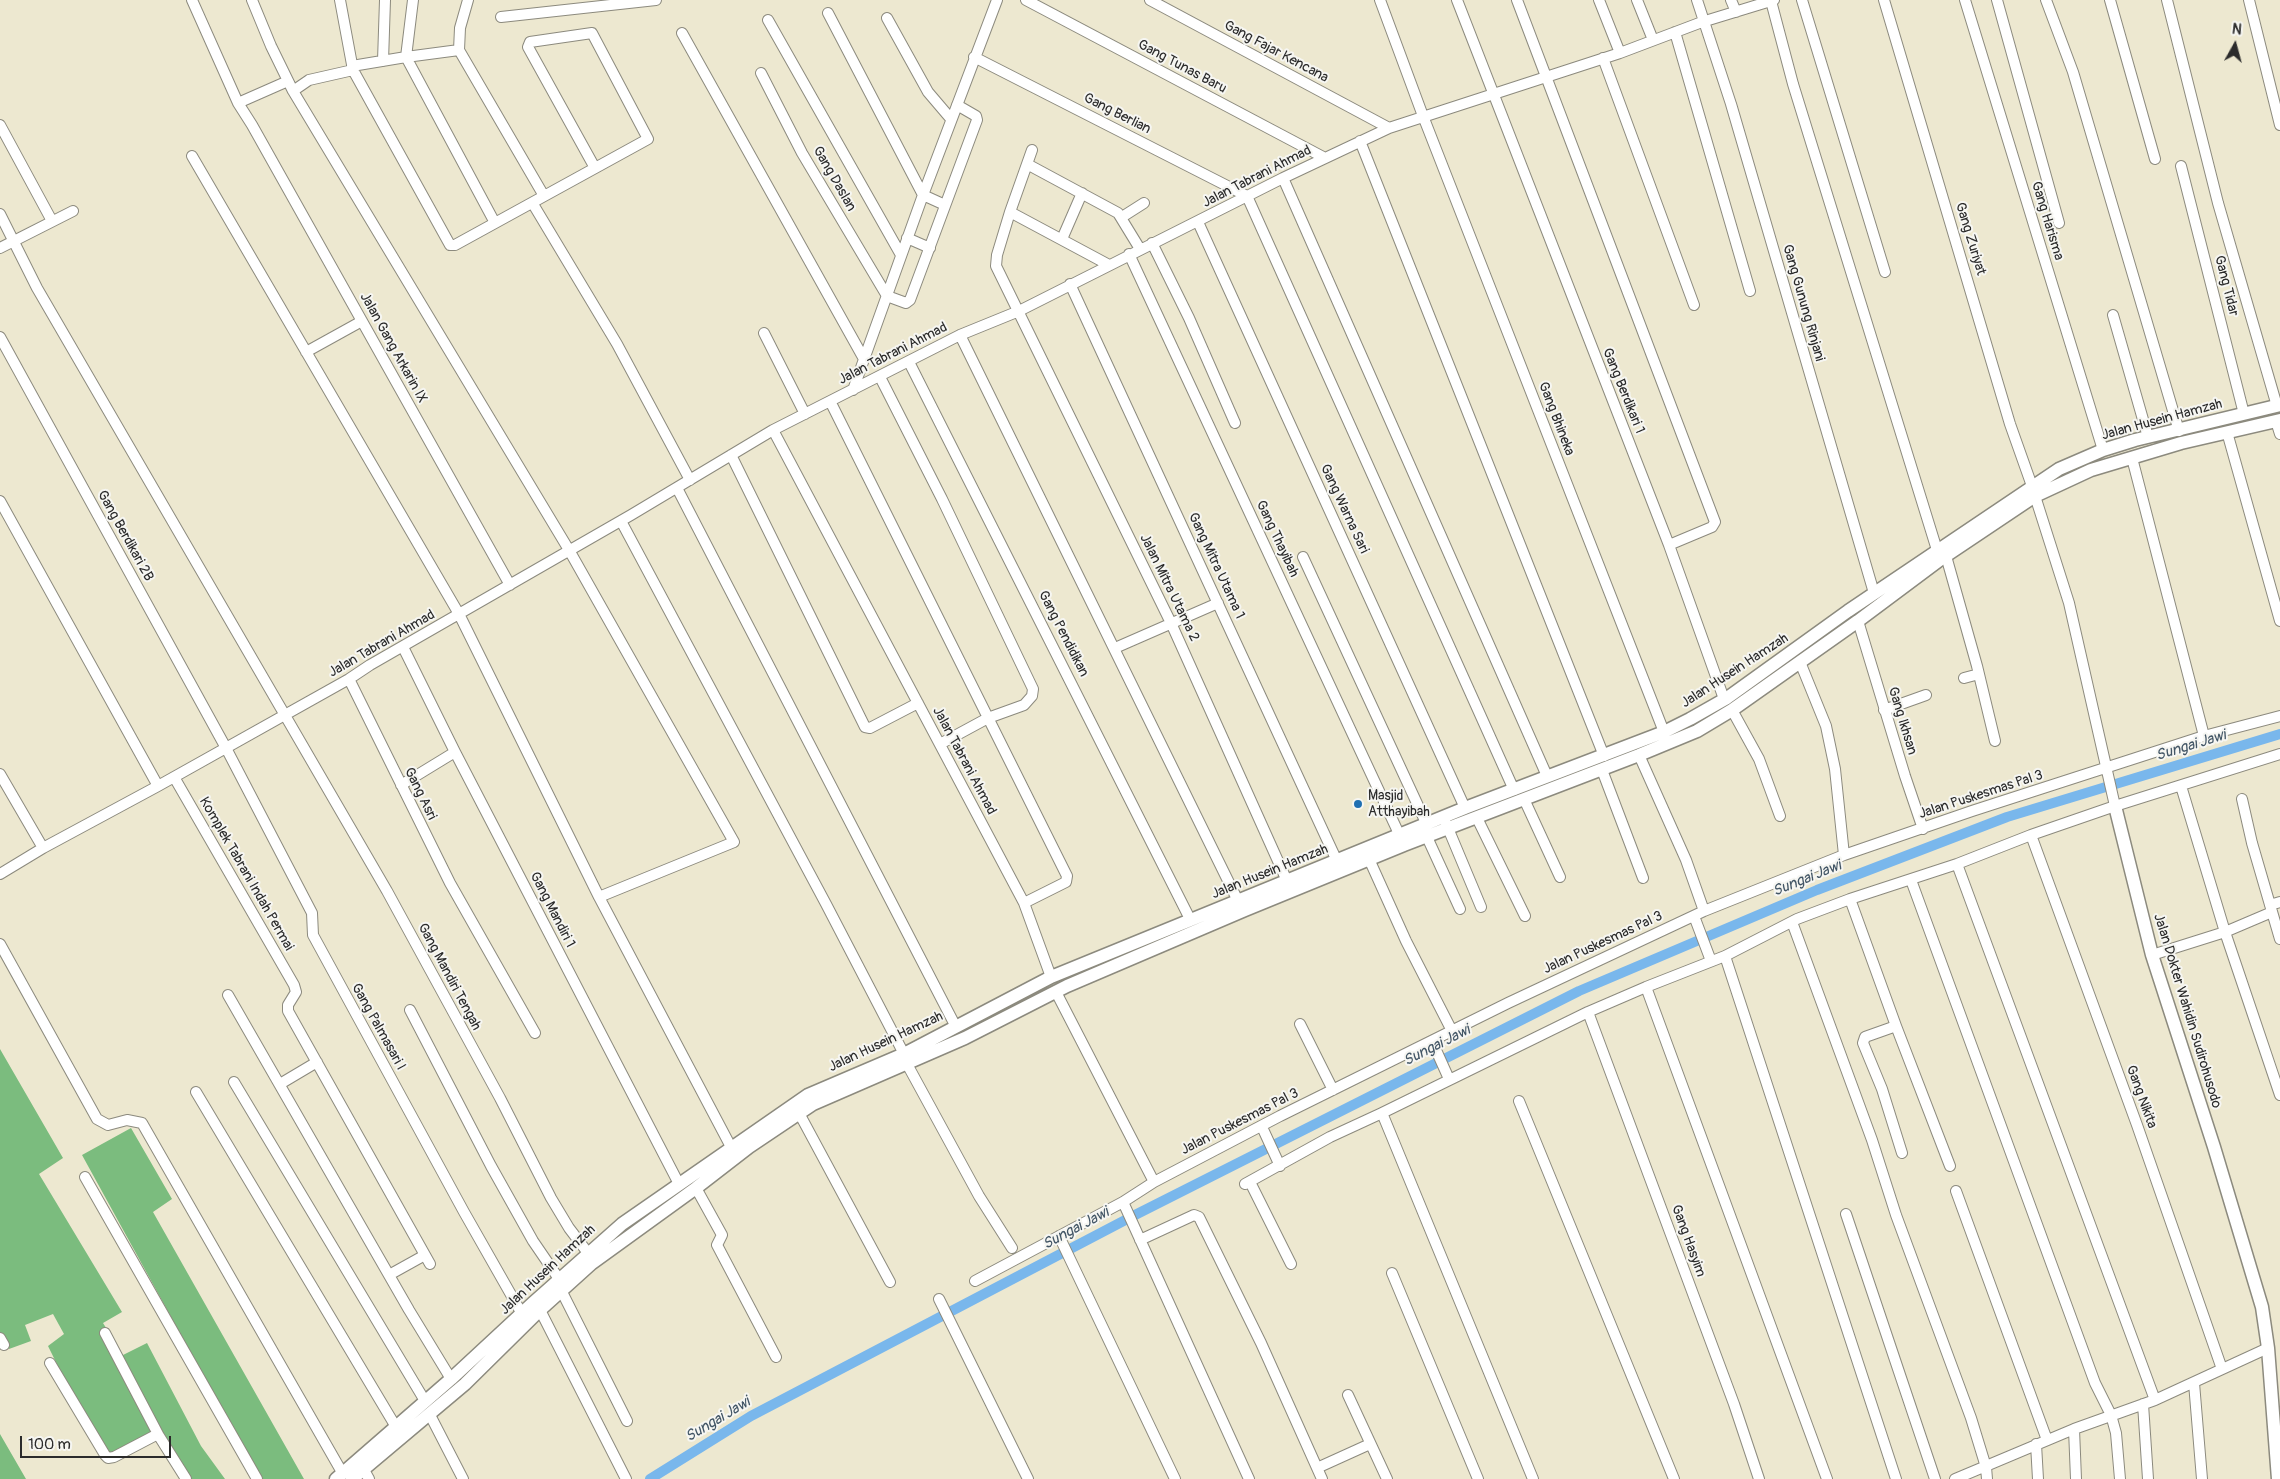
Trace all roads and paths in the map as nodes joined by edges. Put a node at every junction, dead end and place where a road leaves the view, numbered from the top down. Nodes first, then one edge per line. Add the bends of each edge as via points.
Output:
1 (192, 0) edge
2 (252, 0) edge
3 (340, 0) edge
4 (385, 0) edge
5 (413, 0) edge
6 (468, 0) edge
7 (656, 0) edge
8 (996, 0) edge
9 (1026, 0) edge
10 (1150, 0) edge
11 (1380, 0) edge
12 (1457, 0) edge
13 (1517, 0) edge
14 (1599, 0) edge
15 (1637, 0) edge
16 (1697, 0) edge
17 (1731, 0) edge
18 (1802, 0) edge
19 (1884, 0) edge
20 (1965, 0) edge
21 (1997, 0) edge
22 (2046, 0) edge
23 (2110, 0) edge
24 (2168, 0) edge
25 (2249, 0) edge
26 (1773, 1) edge
27 (1736, 12) junction
28 (828, 13) dead end
29 (501, 17) dead end
30 (887, 18) dead end
31 (768, 20) dead end
32 (1705, 21) junction
33 (682, 32) dead end
34 (1675, 32) junction
35 (1653, 40) junction
36 (459, 50) junction
37 (1620, 53) junction
38 (406, 57) junction
39 (974, 57) junction
40 (1603, 58) junction
41 (383, 61) junction
42 (353, 68) junction
43 (761, 73) dead end
44 (1547, 77) junction
45 (288, 81) junction
46 (293, 91) junction
47 (1493, 94) junction
48 (238, 103) junction
49 (956, 105) junction
50 (1423, 116) junction
51 (952, 119) junction
52 (0, 125) edge
53 (2280, 125) edge
54 (1389, 128) junction
55 (1360, 141) junction
56 (1032, 150) dead end
57 (192, 156) dead end
58 (1325, 158) junction
59 (2155, 159) dead end
60 (1027, 164) junction
61 (2181, 166) dead end
62 (595, 168) junction
63 (1283, 178) junction
64 (1082, 193) junction
65 (923, 195) junction
66 (544, 196) junction
67 (1247, 196) junction
68 (1144, 203) dead end
69 (533, 204) junction
70 (945, 205) junction
71 (73, 211) dead end
72 (1010, 212) junction
73 (0, 214) edge
74 (1122, 217) junction
75 (52, 221) junction
76 (1198, 222) junction
77 (495, 223) junction
78 (2059, 223) dead end
79 (908, 238) junction
80 (1062, 239) junction
81 (14, 241) junction
82 (1152, 243) junction
83 (0, 248) edge
84 (930, 248) junction
85 (1140, 249) junction
86 (1129, 254) junction
87 (901, 255) junction
88 (1109, 265) junction
89 (1884, 272) dead end
90 (1070, 284) junction
91 (1750, 291) dead end
92 (887, 296) junction
93 (1694, 305) dead end
94 (1019, 311) junction
95 (2113, 315) dead end
96 (362, 321) junction
97 (764, 333) dead end
98 (960, 335) junction
99 (0, 337) edge
100 (306, 352) junction
101 (864, 359) junction
102 (910, 362) junction
103 (880, 377) junction
104 (853, 390) junction
105 (830, 401) junction
106 (2278, 406) edge
107 (804, 414) junction
108 (2244, 414) junction
109 (2278, 420) edge
110 (1235, 423) dead end
111 (773, 430) junction
112 (2179, 430) junction
113 (2227, 432) junction
114 (2280, 434) edge
115 (2148, 437) junction
116 (2103, 450) junction
117 (731, 455) junction
118 (2132, 458) junction
119 (690, 480) junction
120 (677, 488) junction
121 (2034, 491) junction
122 (0, 501) edge
123 (620, 521) junction
124 (1669, 545) junction
125 (569, 550) junction
126 (1942, 553) junction
127 (1302, 557) dead end
128 (510, 585) junction
129 (1874, 593) junction
130 (1218, 603) junction
131 (459, 614) junction
132 (1858, 621) junction
133 (2280, 621) edge
134 (1171, 623) junction
135 (403, 647) junction
136 (1115, 648) junction
137 (1800, 662) junction
138 (1979, 674) junction
139 (1964, 678) dead end
140 (349, 679) junction
141 (1926, 695) dead end
142 (1724, 699) junction
143 (918, 703) junction
144 (1732, 710) junction
145 (1884, 710) junction
146 (285, 714) junction
147 (2280, 716) edge
148 (988, 718) junction
149 (1664, 732) junction
150 (2204, 736) junction
151 (1995, 741) dead end
152 (940, 744) junction
153 (226, 748) junction
154 (455, 752) junction
155 (2280, 754) edge
156 (1639, 755) junction
157 (1604, 756) junction
158 (2106, 769) junction
159 (1602, 770) junction
160 (0, 774) edge
161 (1548, 776) junction
162 (174, 777) junction
163 (401, 785) junction
164 (158, 786) junction
165 (2181, 786) junction
166 (1514, 790) junction
167 (1524, 799) junction
168 (2242, 799) dead end
169 (2115, 806) junction
170 (1465, 808) junction
171 (1780, 816) dead end
172 (1477, 818) junction
173 (1446, 824) junction
174 (1924, 828) junction
175 (1427, 831) junction
176 (2031, 835) junction
177 (1400, 836) junction
178 (42, 848) junction
179 (1844, 855) junction
180 (1369, 859) junction
181 (1337, 861) junction
182 (1957, 864) junction
183 (0, 874) edge
184 (1560, 877) dead end
185 (1643, 878) dead end
186 (1288, 880) junction
187 (1911, 880) junction
188 (599, 897) junction
189 (1850, 899) junction
190 (1238, 901) junction
191 (1024, 902) junction
192 (2274, 906) edge
193 (1481, 907) dead end
194 (1460, 909) dead end
195 (1704, 911) junction
196 (1220, 915) junction
197 (1525, 916) dead end
198 (1190, 919) junction
199 (1695, 920) junction
200 (1792, 922) junction
201 (2225, 932) junction
202 (2280, 939) edge
203 (0, 944) edge
204 (2152, 955) junction
205 (1726, 956) junction
206 (1710, 958) junction
207 (1051, 977) junction
208 (1646, 987) junction
209 (1056, 992) junction
210 (228, 995) dead end
211 (410, 1010) dead end
212 (1588, 1012) junction
213 (1300, 1024) dead end
214 (1896, 1026) junction
215 (956, 1027) junction
216 (1452, 1030) junction
217 (534, 1033) dead end
218 (1434, 1044) junction
219 (905, 1059) junction
220 (317, 1062) junction
221 (1448, 1075) junction
222 (234, 1082) dead end
223 (280, 1084) junction
224 (1333, 1090) junction
225 (196, 1092) dead end
226 (2280, 1095) edge
227 (1519, 1101) dead end
228 (799, 1113) junction
229 (1382, 1113) junction
230 (1262, 1127) junction
231 (731, 1147) junction
232 (1902, 1154) dead end
233 (1278, 1162) junction
234 (719, 1163) junction
235 (1950, 1166) dead end
236 (85, 1177) dead end
237 (1154, 1182) junction
238 (679, 1184) junction
239 (696, 1188) junction
240 (1956, 1192) dead end
241 (1124, 1206) junction
242 (1846, 1214) dead end
243 (1139, 1237) junction
244 (1060, 1240) junction
245 (1012, 1248) dead end
246 (588, 1253) junction
247 (1291, 1264) dead end
248 (1392, 1272) dead end
249 (389, 1275) junction
250 (975, 1281) dead end
251 (890, 1282) dead end
252 (560, 1285) junction
253 (941, 1303) dead end
254 (540, 1310) junction
255 (522, 1314) junction
256 (105, 1333) dead end
257 (2268, 1348) junction
258 (776, 1357) dead end
259 (50, 1363) dead end
260 (2222, 1369) junction
261 (465, 1375) junction
262 (452, 1380) junction
263 (2194, 1383) junction
264 (2276, 1386) edge
265 (1348, 1395) dead end
266 (2156, 1400) junction
267 (425, 1401) junction
268 (2143, 1404) junction
269 (430, 1415) junction
270 (2111, 1415) junction
271 (627, 1420) dead end
272 (396, 1427) junction
273 (2074, 1429) junction
274 (159, 1436) junction
275 (2047, 1440) junction
276 (1370, 1444) junction
277 (2036, 1444) junction
278 (1986, 1467) junction
279 (1317, 1468) junction
280 (367, 1474) edge
281 (344, 1477) edge
282 (186, 1479) edge
283 (257, 1479) edge
284 (463, 1479) edge
285 (626, 1479) edge
286 (1028, 1479) edge
287 (1175, 1479) edge
288 (1249, 1479) edge
289 (1322, 1479) edge
290 (1387, 1479) edge
291 (1478, 1479) edge
292 (1533, 1479) edge
293 (1674, 1479) edge
294 (1759, 1479) edge
295 (1827, 1479) edge
296 (1896, 1479) edge
297 (1935, 1479) edge
298 (1955, 1479) edge
299 (1987, 1479) edge
300 (2038, 1479) edge
301 (2076, 1479) edge
302 (2120, 1479) edge
303 (2148, 1479) edge
304 (2202, 1479) edge
305 (2278, 1479) edge

1 - 48 street, Jalan Gang Arkarin IX
2 - 45 street
3 - 42 street
4 - 41 street
5 - 38 street
6 - 36 street via 460,28
7 - 29 street
8 - 39 street
9 - 58 street, Gang Tunas Baru
10 - 54 street, Gang Fajar Kencana
11 - 50 street, Gang Bhineka
12 - 47 street, Gang Berdikari 1
13 - 44 street
14 - 37 street
15 - 35 street
16 - 32 street, Gang Gunung Rinjani
17 - 27 street
18 - 89 street
19 - 121 street, Gang Zuriyat via 2010,424
20 - 116 street, Gang Harisma
21 - 78 street
22 - 112 street via 2082,100
23 - 59 street
24 - 106 street via 2218,203
25 - 53 street
26 - 27 street, Jalan Tabrani Ahmad
26 - 126 street via 1799,101
27 - 32 street, Jalan Tabrani Ahmad
28 - 65 street
30 - 51 street via 928,92
31 - 87 street
32 - 34 street, Jalan Tabrani Ahmad
32 - 129 street, Gang Gunung Rinjani
33 - 101 street
34 - 35 street, Jalan Tabrani Ahmad
34 - 91 street
35 - 37 street, Jalan Tabrani Ahmad
36 - 38 street
36 - 66 street
37 - 40 street, Jalan Tabrani Ahmad
38 - 41 street
38 - 77 street
39 - 49 street
39 - 67 street, Gang Berlian
40 - 44 street, Jalan Tabrani Ahmad
40 - 93 street
41 - 42 street
42 - 46 street via 309,80
42 - 77 street via 449,244 455,245
43 - 92 street, Gang Daslan via 802,153
44 - 47 street, Jalan Tabrani Ahmad
44 - 124 street via 1715,522 1712,527
45 - 46 street
45 - 48 street
46 - 125 street
47 - 50 street, Jalan Tabrani Ahmad
47 - 124 street, Gang Berdikari 1
48 - 96 street, Jalan Gang Arkarin IX
49 - 51 street
49 - 70 street via 977,118
50 - 54 street, Jalan Tabrani Ahmad
50 - 149 street, Gang Bhineka
51 - 65 street
52 - 75 street
54 - 55 street, Jalan Tabrani Ahmad
55 - 58 street, Jalan Tabrani Ahmad
55 - 157 street
56 - 60 street, Jalan Mitra Utama 2
57 - 100 street
58 - 63 street, Jalan Tabrani Ahmad
60 - 64 street
60 - 72 street, Jalan Mitra Utama 2
61 - 108 street, Gang Tidar
62 - 62 street via 647,141 647,136 592,33 530,42 528,47
62 - 66 street
63 - 67 street, Jalan Tabrani Ahmad
63 - 161 street
64 - 74 street
64 - 80 street
65 - 70 street
65 - 79 street
66 - 69 street
67 - 76 street, Jalan Tabrani Ahmad
67 - 166 street
68 - 74 street
69 - 77 street
69 - 119 street via 617,344
70 - 84 street
71 - 75 street
72 - 80 street
72 - 94 street, Jalan Mitra Utama 2 via 996,264
73 - 81 street, Gang Mandiri Tengah
74 - 85 street
75 - 81 street
76 - 82 street, Jalan Tabrani Ahmad
76 - 170 street, Gang Warna Sari
79 - 84 street
79 - 87 street
80 - 88 street
81 - 83 street
81 - 146 street, Gang Mandiri Tengah via 38,288
82 - 85 street, Jalan Tabrani Ahmad
82 - 110 street
84 - 92 street via 909,302
85 - 86 street, Jalan Tabrani Ahmad
86 - 88 street, Jalan Tabrani Ahmad
86 - 177 street, Gang Thayibah
87 - 92 street
88 - 90 street, Jalan Tabrani Ahmad
90 - 94 street, Jalan Tabrani Ahmad
90 - 130 street, Gang Mitra Utama 1
92 - 101 street
94 - 98 street, Jalan Tabrani Ahmad
94 - 134 street, Jalan Mitra Utama 2
95 - 115 street
96 - 100 street
96 - 128 street, Jalan Gang Arkarin IX
97 - 107 street
98 - 102 street, Jalan Tabrani Ahmad
98 - 136 street
99 - 153 street, Gang Berdikari 2B
100 - 131 street
101 - 104 street
102 - 103 street, Jalan Tabrani Ahmad
102 - 198 street, Gang Pendidikan
103 - 104 street, Jalan Tabrani Ahmad
103 - 148 street via 1031,681 1032,696 1028,702
104 - 105 street, Jalan Tabrani Ahmad
105 - 107 street, Jalan Tabrani Ahmad
105 - 148 street
106 - 108 street, Jalan Husein Hamzah
107 - 111 street, Jalan Tabrani Ahmad
108 - 112 street, Jalan Husein Hamzah
109 - 113 street, Jalan Husein Hamzah
109 - 114 street
111 - 117 street, Jalan Tabrani Ahmad
111 - 143 street, Jalan Tabrani Ahmad
112 - 115 street, Jalan Husein Hamzah
113 - 118 street, Jalan Husein Hamzah
113 - 133 street
115 - 116 street, Jalan Husein Hamzah
116 - 121 street, Jalan Husein Hamzah via 2059,469
117 - 119 street, Jalan Tabrani Ahmad
117 - 143 street via 865,727 870,728
118 - 121 street, Jalan Husein Hamzah
118 - 150 street
119 - 120 street, Jalan Tabrani Ahmad
120 - 123 street, Jalan Tabrani Ahmad
120 - 215 street
121 - 126 street, Jalan Husein Hamzah
121 - 158 street, Jalan Dokter Wahidin Sudirohusodo via 2069,603
122 - 164 street
123 - 125 street, Jalan Tabrani Ahmad
123 - 219 street via 826,904
124 - 142 street, Gang Berdikari 1
125 - 128 street, Jalan Tabrani Ahmad
125 - 188 street via 734,842
126 - 129 street, Jalan Husein Hamzah
126 - 132 street, Jalan Husein Hamzah
126 - 138 street
127 - 175 street
128 - 131 street, Jalan Tabrani Ahmad
129 - 142 street, Jalan Husein Hamzah
130 - 134 street
130 - 181 street, Gang Mitra Utama 1
131 - 135 street, Jalan Tabrani Ahmad
131 - 188 street
132 - 137 street, Jalan Husein Hamzah
132 - 145 street, Gang Ikhsan
134 - 136 street
134 - 186 street, Jalan Mitra Utama 2
135 - 140 street, Jalan Tabrani Ahmad
135 - 154 street, Gang Mandiri 1
136 - 190 street
137 - 144 street, Jalan Husein Hamzah
137 - 179 street via 1826,726 1835,769
138 - 139 street
138 - 151 street
140 - 146 street, Jalan Tabrani Ahmad
140 - 163 street, Gang Asri
141 - 145 street
142 - 149 street, Jalan Husein Hamzah
143 - 152 street, Jalan Tabrani Ahmad
144 - 156 street, Jalan Husein Hamzah via 1696,731
144 - 171 street via 1759,759
145 - 174 street, Gang Ikhsan
146 - 153 street, Jalan Tabrani Ahmad
146 - 246 street, Gang Mandiri Tengah via 387,891 552,1198
147 - 150 street, Jalan Puskesmas Pal 3
148 - 152 street
148 - 191 street via 1067,876 1066,882
149 - 157 street, Jalan Husein Hamzah
150 - 158 street, Jalan Puskesmas Pal 3
152 - 191 street, Jalan Tabrani Ahmad
153 - 162 street, Jalan Tabrani Ahmad
153 - 255 street, Gang Palmasari I via 312,912 313,935
154 - 163 street
154 - 238 street, Gang Mandiri 1
155 - 165 street
156 - 159 street, Jalan Husein Hamzah
156 - 195 street via 1686,860
157 - 161 street, Jalan Husein Hamzah
158 - 169 street, Jalan Dokter Wahidin Sudirohusodo
158 - 174 street, Jalan Puskesmas Pal 3
159 - 167 street, Jalan Husein Hamzah
159 - 185 street
160 - 178 street
161 - 166 street, Jalan Husein Hamzah
162 - 164 street, Jalan Tabrani Ahmad
162 - 220 street, Komplek Tabrani Indah Permai via 294,985 296,992 288,1011
163 - 217 street, Gang Asri via 427,839
164 - 178 street, Jalan Tabrani Ahmad
165 - 169 street
165 - 201 street
166 - 170 street, Jalan Husein Hamzah
167 - 172 street, Jalan Husein Hamzah
167 - 184 street
168 - 192 street
169 - 176 street
169 - 204 street, Jalan Dokter Wahidin Sudirohusodo
170 - 173 street, Jalan Husein Hamzah
172 - 173 street, Jalan Husein Hamzah
172 - 197 street
173 - 175 street, Jalan Husein Hamzah
173 - 193 street
174 - 179 street, Jalan Puskesmas Pal 3
175 - 177 street, Jalan Husein Hamzah
175 - 180 street, Jalan Husein Hamzah
175 - 194 street
176 - 182 street
176 - 260 street, Gang Nikita
177 - 181 street, Jalan Husein Hamzah
178 - 183 street, Jalan Tabrani Ahmad
179 - 195 street, Jalan Puskesmas Pal 3
180 - 196 street, Jalan Husein Hamzah
180 - 216 street via 1406,941
181 - 186 street, Jalan Husein Hamzah
182 - 187 street
182 - 266 street
186 - 190 street, Jalan Husein Hamzah
187 - 189 street
187 - 270 street via 2095,1383
188 - 231 street
189 - 200 street
189 - 214 street
190 - 196 street, Jalan Husein Hamzah
191 - 207 street, Jalan Tabrani Ahmad
192 - 201 street
192 - 202 street
195 - 199 street, Jalan Puskesmas Pal 3
196 - 198 street, Jalan Husein Hamzah
196 - 209 street, Jalan Husein Hamzah
198 - 207 street, Jalan Husein Hamzah
199 - 206 street
199 - 216 street, Jalan Puskesmas Pal 3
200 - 205 street
200 - 278 street
201 - 204 street
201 - 226 street
203 - 281 street via 97,1119 108,1125 127,1120 142,1123
204 - 257 street, Jalan Dokter Wahidin Sudirohusodo via 2247,1254 2262,1307
205 - 206 street
205 - 296 street
206 - 208 street
207 - 215 street, Jalan Husein Hamzah
208 - 212 street
208 - 295 street
209 - 219 street, Jalan Husein Hamzah via 965,1038
209 - 237 street
210 - 223 street
211 - 252 street via 491,1166
212 - 221 street
212 - 294 street, Gang Hasyim
213 - 224 street
214 - 232 street via 1865,1037 1863,1042
214 - 235 street
215 - 219 street, Jalan Husein Hamzah
216 - 218 street, Jalan Puskesmas Pal 3
218 - 221 street
218 - 224 street, Jalan Puskesmas Pal 3
219 - 228 street, Jalan Husein Hamzah
219 - 231 street, Jalan Husein Hamzah via 847,1077 808,1096
219 - 245 street via 979,1196
220 - 223 street
220 - 249 street via 428,1259
221 - 229 street
222 - 267 street
223 - 249 street
224 - 230 street, Jalan Puskesmas Pal 3
225 - 272 street
227 - 293 street
228 - 234 street, Jalan Husein Hamzah
228 - 251 street
229 - 233 street
229 - 292 street
230 - 233 street
230 - 237 street, Jalan Puskesmas Pal 3
231 - 234 street, Jalan Husein Hamzah
233 - 247 street via 1248,1183
234 - 238 street, Jalan Husein Hamzah
234 - 239 street, Jalan Husein Hamzah
236 - 283 street
237 - 241 street, Jalan Puskesmas Pal 3
238 - 246 street, Jalan Husein Hamzah via 622,1224
239 - 252 street, Jalan Husein Hamzah
239 - 258 street via 722,1235 717,1245
240 - 275 street
241 - 243 street
241 - 244 street, Jalan Puskesmas Pal 3
242 - 297 street
243 - 279 street via 1194,1215 1199,1217 1257,1334
243 - 288 street
244 - 250 street, Jalan Puskesmas Pal 3
244 - 287 street
246 - 252 street, Jalan Husein Hamzah
248 - 291 street
249 - 262 street
252 - 254 street, Jalan Husein Hamzah
252 - 255 street, Jalan Husein Hamzah
252 - 271 street
253 - 286 street
254 - 261 street, Jalan Husein Hamzah
254 - 285 street
255 - 261 street, Jalan Husein Hamzah
256 - 274 street
257 - 260 street
257 - 264 street, Jalan Dokter Wahidin Sudirohusodo
259 - 274 street via 108,1458
260 - 263 street
261 - 262 street, Jalan Husein Hamzah
261 - 269 street, Jalan Husein Hamzah
262 - 267 street, Jalan Husein Hamzah
263 - 266 street
263 - 304 street
264 - 305 street, Jalan Dokter Wahidin Sudirohusodo
265 - 276 street
266 - 268 street
267 - 272 street, Jalan Husein Hamzah
268 - 270 street
268 - 303 street
269 - 280 street, Jalan Husein Hamzah
269 - 284 street
270 - 273 street
270 - 302 street
272 - 281 street, Jalan Husein Hamzah
273 - 275 street
273 - 301 street
274 - 282 street
275 - 277 street
276 - 279 street
276 - 290 street
277 - 278 street
277 - 300 street
278 - 298 street
278 - 299 street
279 - 289 street
280 - 281 street, Jalan Husein Hamzah

